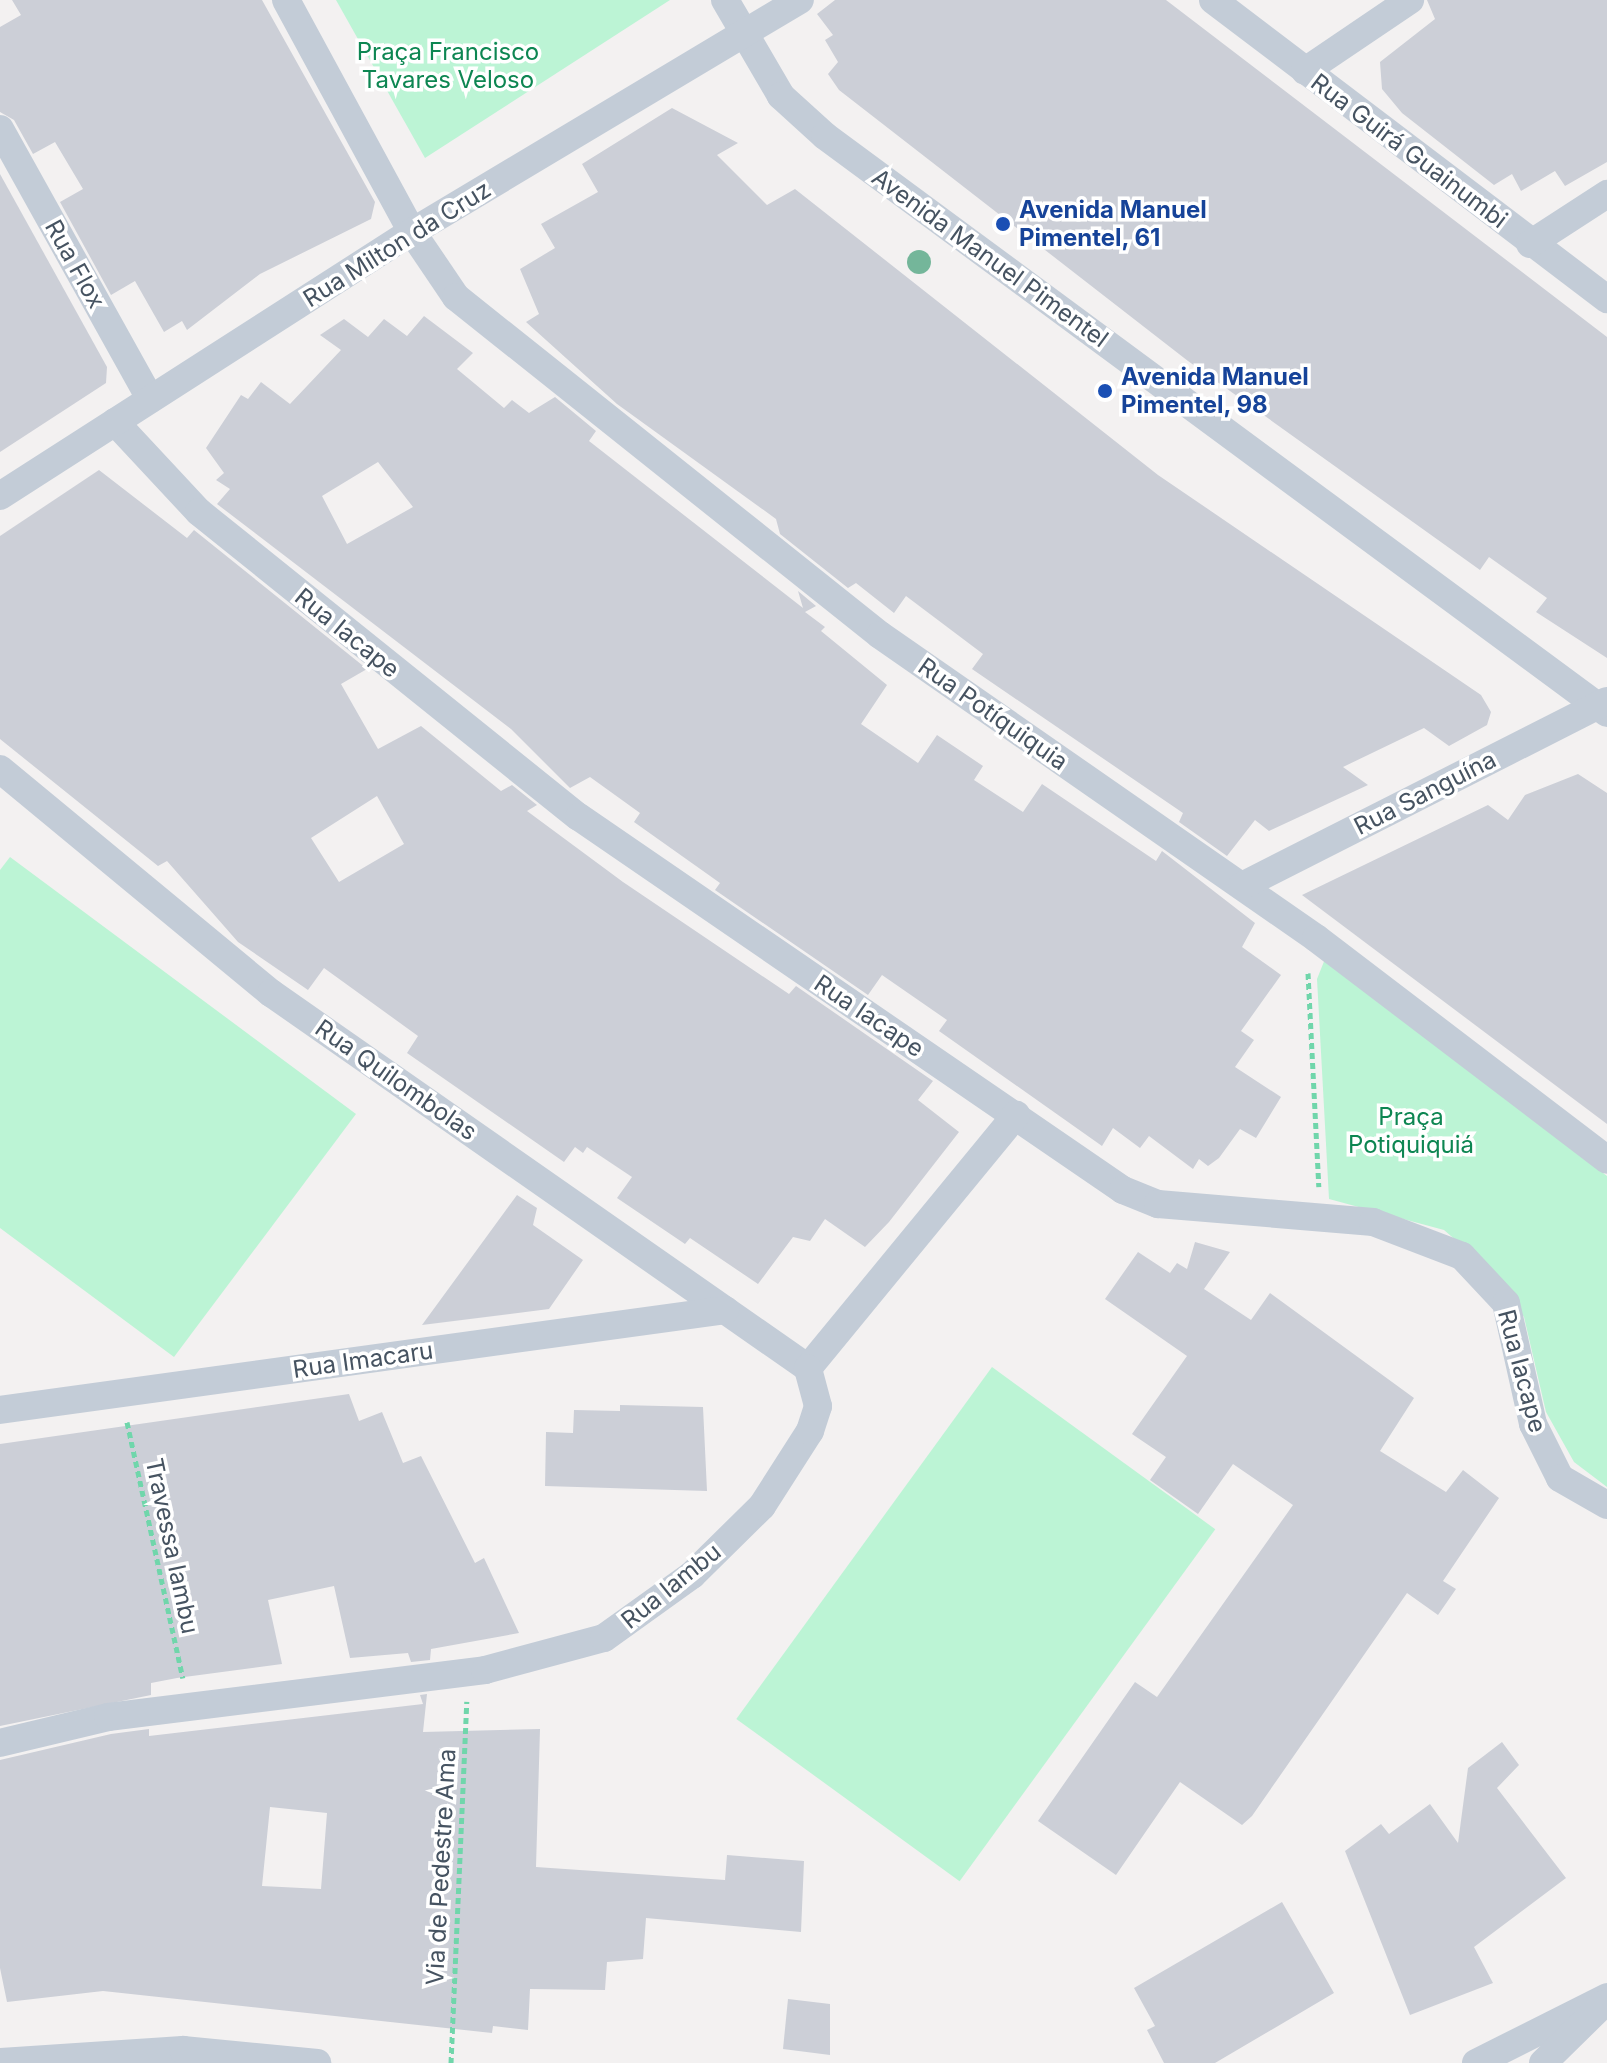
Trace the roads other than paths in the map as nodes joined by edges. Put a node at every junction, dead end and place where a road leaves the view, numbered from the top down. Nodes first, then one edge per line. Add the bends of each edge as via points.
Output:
1 (286, 0) edge
2 (725, 0) edge
3 (800, 0) edge
4 (1213, 0) edge
5 (1410, 0) edge
6 (743, 37) junction
7 (1305, 71) junction
8 (0, 129) edge
9 (1607, 194) edge
10 (412, 232) junction
11 (1530, 244) junction
12 (1607, 299) edge
13 (150, 399) junction
14 (115, 422) junction
15 (0, 496) edge
16 (1604, 707) edge
17 (0, 769) edge
18 (1242, 886) junction
19 (1016, 1115) junction
20 (1607, 1160) edge
21 (725, 1310) junction
22 (808, 1368) junction
23 (0, 1410) edge
24 (1607, 1505) edge
25 (0, 1743) edge
26 (1607, 1997) edge
27 (138, 2057) edge
28 (2, 2062) edge
29 (317, 2063) edge
30 (1476, 2063) edge
31 (1543, 2063) edge

1 - 10 street, Rua Potíquiquia
2 - 6 street, Avenida Manuel Pimentel
3 - 6 street, Rua Milton da Cruz
4 - 7 street, Rua Guirá Guainumbi
5 - 7 street
6 - 10 street, Rua Milton da Cruz
6 - 16 street, Avenida Manuel Pimentel via 781,96 825,136
7 - 11 street, Rua Guirá Guainumbi
8 - 13 street, Rua Flox
9 - 11 street
10 - 13 street, Rua Milton da Cruz
10 - 18 street, Rua Potíquiquia via 456,297 880,635
11 - 12 street, Rua Guirá Guainumbi
13 - 14 street, Rua Milton da Cruz
14 - 15 street, Rua Milton da Cruz
14 - 19 street, Rua Iacape via 199,512 579,817
16 - 18 street, Rua Sanguína
17 - 21 street, Rua Quilombolas via 271,993
18 - 20 street, Rua Potíquiquia
19 - 22 street
19 - 24 street, Rua Iacape via 1138,1198 1320,1216 1426,1237 1485,1277 1506,1303 1533,1424 1560,1478
21 - 22 street, Rua Quilombolas
21 - 23 street, Rua Imacaru
22 - 25 street, Rua Iambu via 818,1406 796,1460 762,1506 692,1575 604,1638 561,1655 468,1672 189,1706
26 - 30 street
26 - 31 street
27 - 28 street
27 - 29 street

